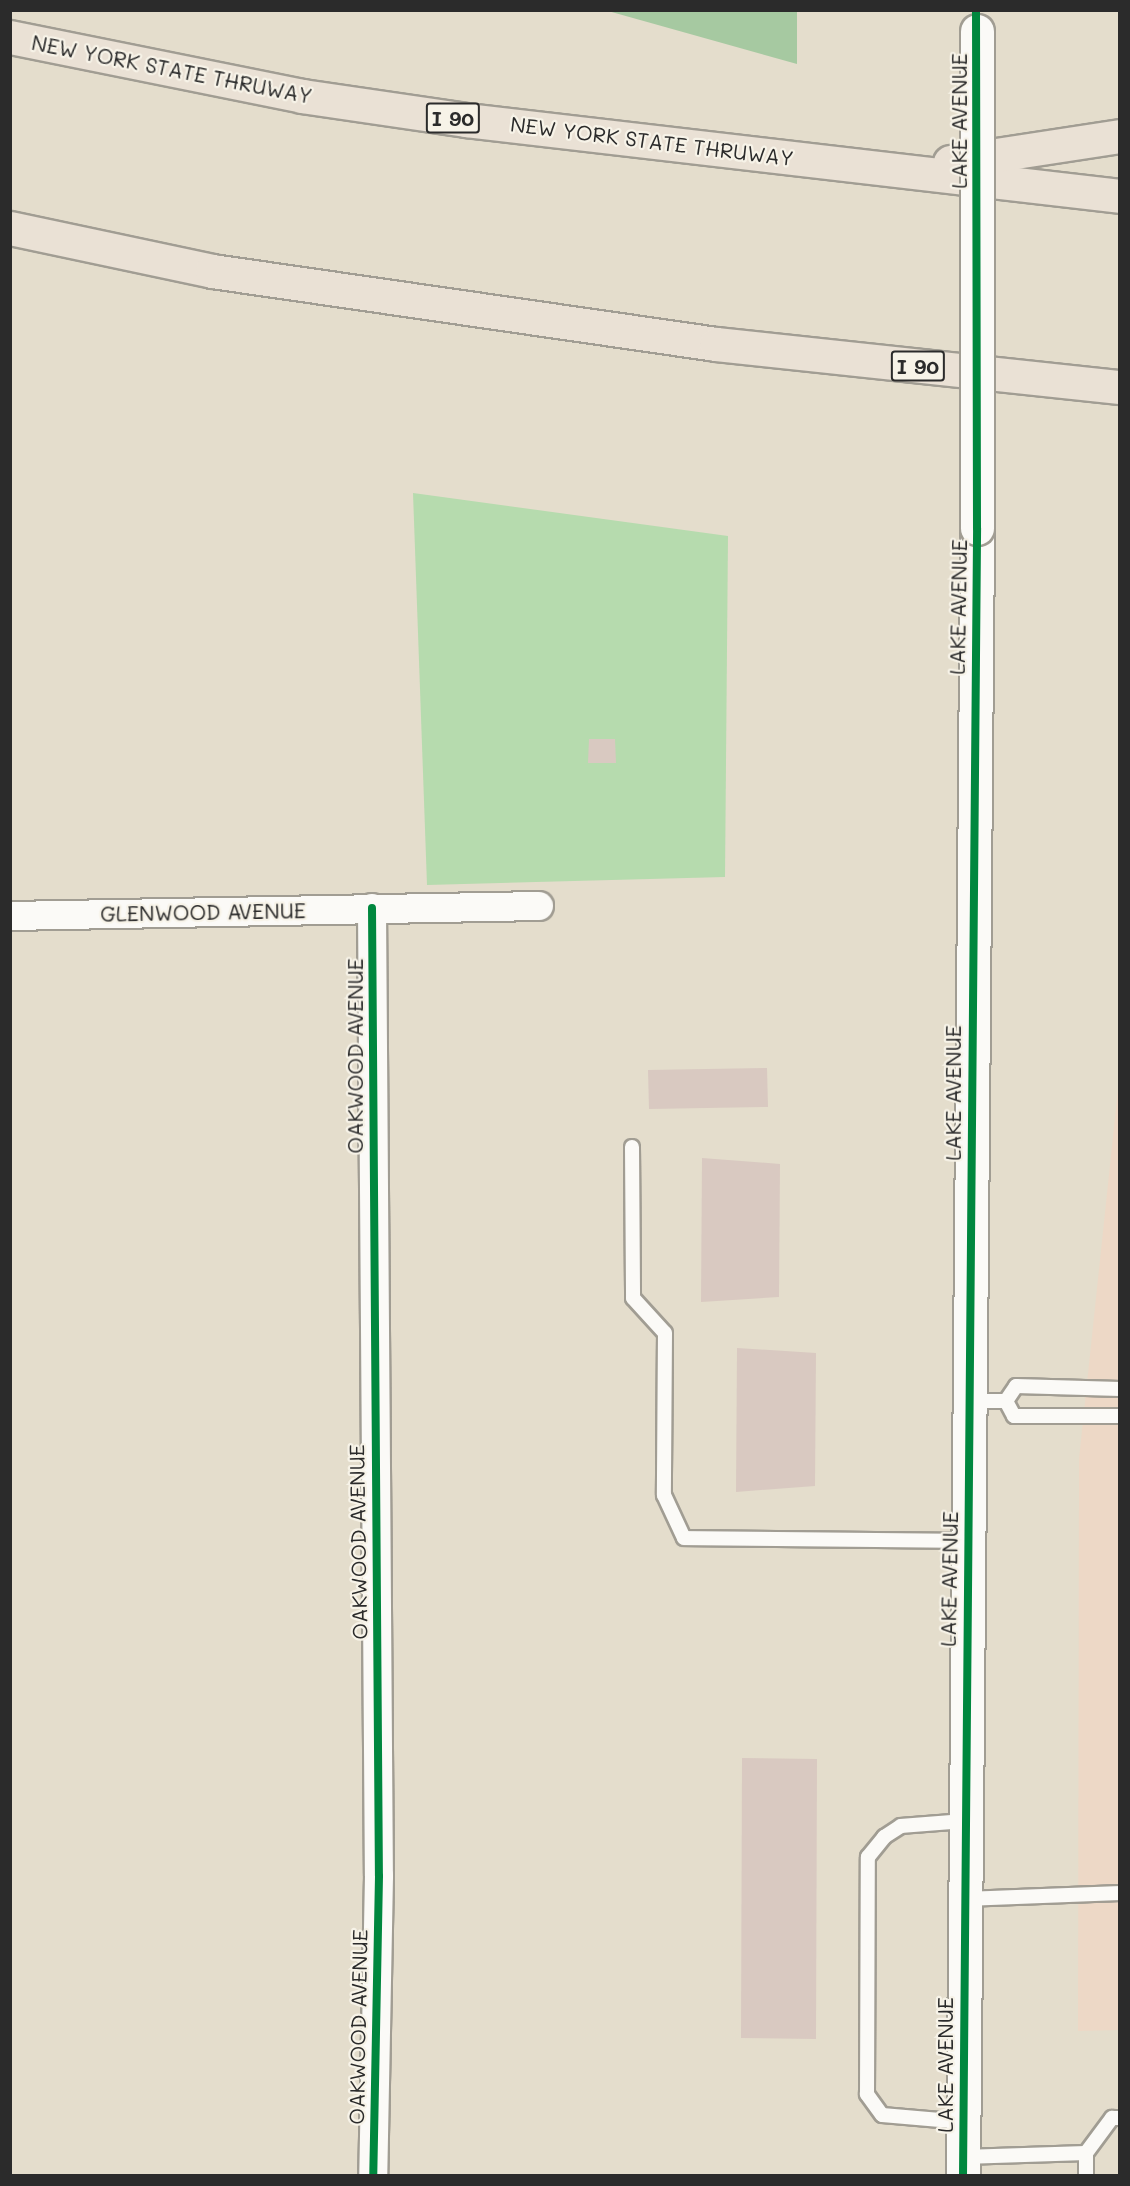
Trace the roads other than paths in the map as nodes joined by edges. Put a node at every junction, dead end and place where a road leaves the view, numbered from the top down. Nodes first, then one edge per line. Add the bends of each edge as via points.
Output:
1 (976, 21) edge
2 (10, 37) edge
3 (1119, 136) edge
4 (901, 170) junction
5 (1119, 196) edge
6 (10, 228) edge
7 (1119, 387) edge
8 (539, 906) dead end
9 (384, 908) junction
10 (10, 916) edge
11 (632, 1148) dead end
12 (1119, 1389) edge
13 (969, 1401) junction
14 (1006, 1401) junction
15 (1119, 1416) edge
16 (968, 1541) junction
17 (964, 1821) junction
18 (1119, 1893) edge
19 (963, 1899) junction
20 (1119, 2118) edge
21 (963, 2121) junction
22 (1086, 2153) junction
23 (963, 2166) edge
24 (365, 2175) edge
25 (372, 2175) edge
26 (1086, 2175) edge

1 - 13 street, LAKE AVENUE, bridge via 977,528
2 - 4 highway, NEW YORK STATE THRUWAY / I 90 via 302,96 466,120
3 - 4 highway
4 - 5 highway, NEW YORK STATE THRUWAY / I 90
6 - 7 highway, I 90 via 212,271 704,343
8 - 9 street, GLENWOOD AVENUE
9 - 10 street, GLENWOOD AVENUE
9 - 25 street, OAKWOOD AVENUE via 379,1876
11 - 16 lane via 633,1298 664,1333 664,1495 684,1538
12 - 14 lane via 1016,1386
13 - 14 lane
13 - 16 street, LAKE AVENUE
14 - 15 lane via 1014,1416
16 - 17 street, LAKE AVENUE
17 - 19 street, LAKE AVENUE
17 - 21 lane via 901,1826 884,1837 868,1857 867,2094 882,2115
18 - 19 lane
19 - 21 street, LAKE AVENUE
20 - 22 lane via 1112,2118
21 - 23 street, LAKE AVENUE
22 - 23 lane
22 - 26 lane
24 - 25 street

